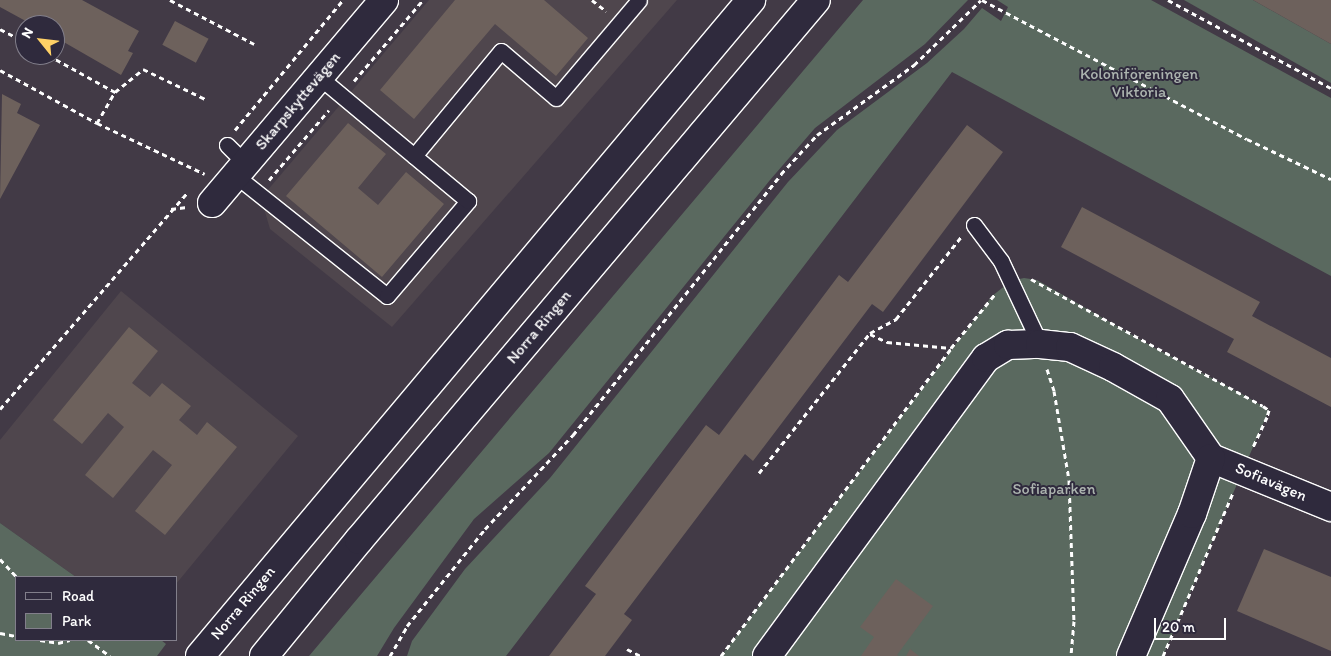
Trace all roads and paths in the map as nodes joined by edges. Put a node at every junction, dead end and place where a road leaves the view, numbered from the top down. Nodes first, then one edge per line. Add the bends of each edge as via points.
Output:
1 (170, 0) edge
2 (175, 0) edge
3 (343, 0) edge
4 (384, 0) edge
5 (639, 0) edge
6 (751, 0) edge
7 (816, 0) edge
8 (982, 0) edge
9 (1168, 0) edge
10 (181, 6) junction
11 (0, 28) edge
12 (15, 36) edge
13 (254, 44) dead end
14 (65, 64) edge
15 (0, 70) edge
16 (319, 77) junction
17 (1331, 88) edge
18 (115, 92) junction
19 (207, 100) dead end
20 (98, 123) junction
21 (414, 156) junction
22 (236, 161) junction
23 (205, 174) junction
24 (1331, 179) edge
25 (200, 191) junction
26 (974, 225) joint
27 (1011, 281) junction
28 (870, 334) junction
29 (1040, 344) junction
30 (951, 348) junction
31 (0, 409) edge
32 (1211, 458) junction
33 (759, 473) dead end
34 (1331, 508) edge
35 (0, 559) edge
36 (16, 576) edge
37 (0, 633) edge
38 (15, 636) edge
39 (46, 641) edge
40 (66, 641) edge
41 (89, 641) edge
42 (627, 649) dead end
43 (110, 656) edge
44 (200, 656) edge
45 (264, 656) edge
46 (390, 656) edge
47 (642, 656) edge
48 (721, 656) edge
49 (767, 656) edge
50 (1071, 656) edge
51 (1131, 656) edge

1 - 10 path
2 - 10 path
3 - 22 path via 236,129
4 - 16 main road, Skarpskyttevägen
5 - 21 lane via 556,98 501,51
6 - 44 main road, Norra Ringen
7 - 45 main road, Norra Ringen
8 - 24 path via 1247,139
8 - 46 path via 914,65 817,135 781,174 573,435 478,536 407,626
9 - 17 path
10 - 13 path
11 - 12 path
14 - 18 path
15 - 20 path
16 - 21 lane
16 - 22 main road, Skarpskyttevägen
18 - 19 path via 143,69
18 - 20 path
20 - 23 path
21 - 22 lane via 468,201 387,296
22 - 23 path
22 - 25 main road, Skarpskyttevägen
23 - 25 path
25 - 31 path
26 - 27 lane via 1001,261
26 - 28 path via 952,246 896,319
27 - 29 lane
27 - 30 path via 992,296
28 - 30 path via 887,342
28 - 33 path
29 - 32 main road via 1070,347 1170,399
29 - 49 main road via 1008,346 986,358
29 - 50 path via 1054,391 1070,480 1074,621
30 - 48 path
32 - 34 main road, Sofiavägen
32 - 51 main road via 1192,514
35 - 36 path
37 - 38 path
39 - 40 path
41 - 43 path
42 - 47 path

